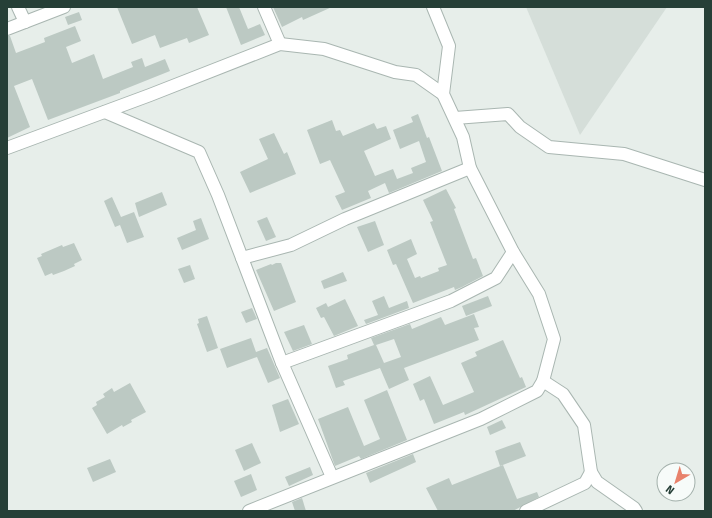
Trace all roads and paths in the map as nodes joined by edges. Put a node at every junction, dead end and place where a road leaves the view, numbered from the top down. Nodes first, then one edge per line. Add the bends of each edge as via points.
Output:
1 (18, 7) edge
2 (64, 7) edge
3 (264, 7) edge
4 (433, 7) edge
5 (25, 22) junction
6 (7, 29) edge
7 (280, 44) junction
8 (443, 94) junction
9 (105, 112) junction
10 (455, 118) junction
11 (7, 148) edge
12 (470, 168) junction
13 (705, 180) edge
14 (513, 252) junction
15 (242, 258) junction
16 (282, 363) junction
17 (543, 381) junction
18 (591, 472) junction
19 (332, 477) junction
20 (249, 511) edge
21 (526, 511) edge
22 (636, 511) edge

1 - 5 street
2 - 5 street
3 - 7 street
4 - 8 street via 449,46
5 - 6 street
7 - 8 street via 324,49 395,72 416,75
7 - 9 street
8 - 10 street
9 - 11 street
9 - 15 street via 199,152
10 - 12 street via 463,137
10 - 13 street via 508,114 520,127 549,147 624,154
12 - 14 street
12 - 15 street via 345,219 291,245
14 - 16 street via 496,278 450,301
14 - 17 street via 538,294 554,339
15 - 16 street
16 - 19 street
17 - 18 street via 563,394 584,425
17 - 19 street via 537,391 482,419
18 - 21 street via 585,483
18 - 22 street via 597,482
19 - 20 street

